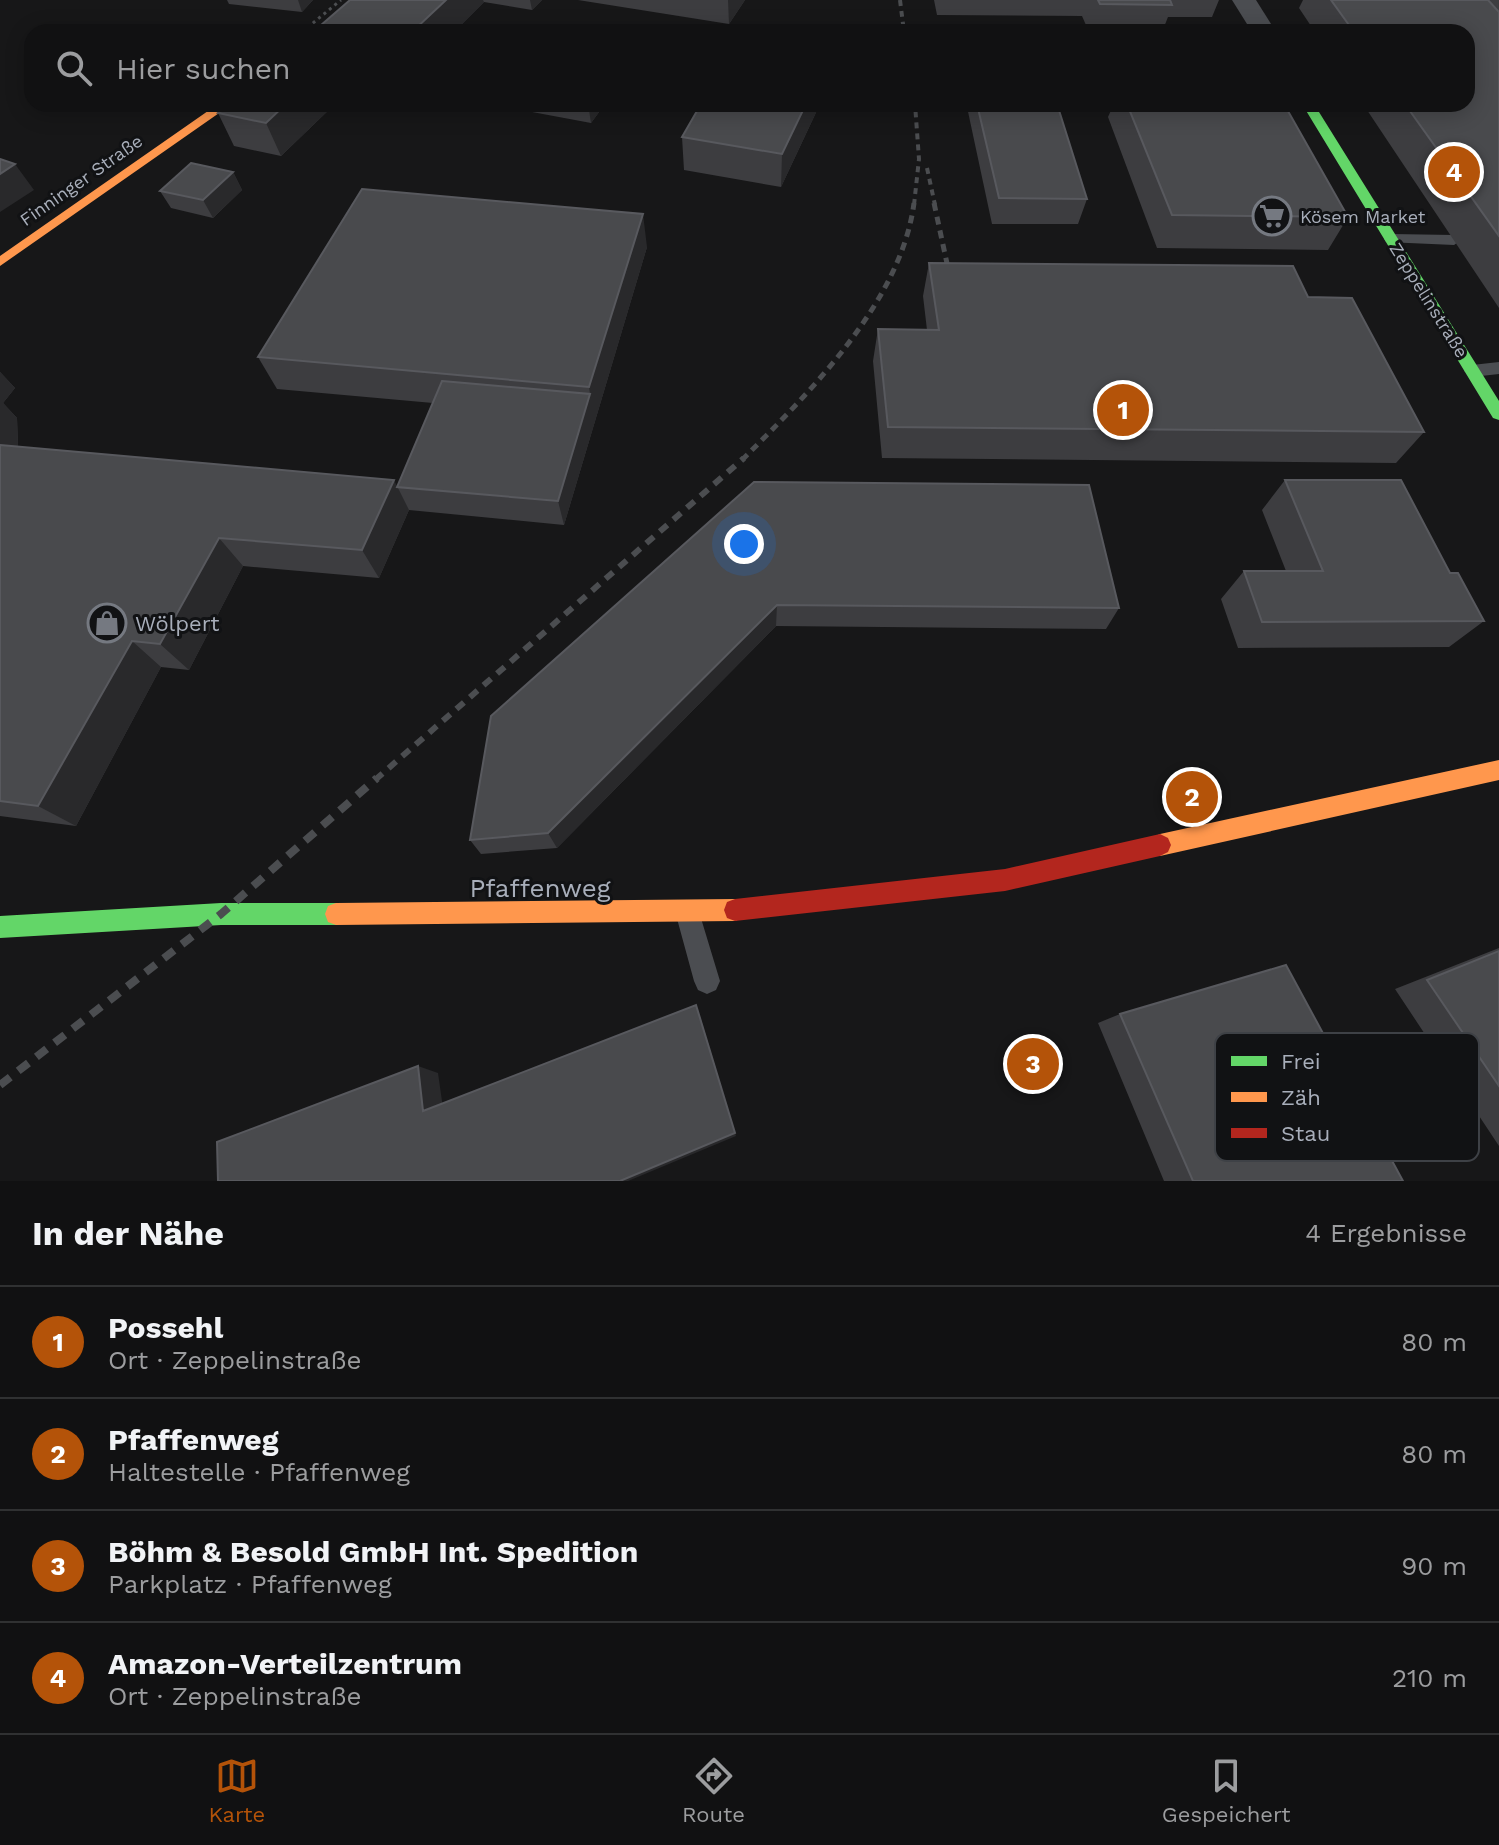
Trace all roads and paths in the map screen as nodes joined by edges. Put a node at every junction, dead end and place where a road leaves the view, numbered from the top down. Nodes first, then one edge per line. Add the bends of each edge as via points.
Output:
1 (341, 0) edge
2 (1244, 0) edge
3 (312, 24) edge
4 (1259, 24) edge
5 (215, 112) edge
6 (1313, 112) edge
7 (1391, 239) junction
8 (1454, 240) dead end
9 (0, 262) edge
10 (1499, 368) edge
11 (1472, 371) junction
12 (1499, 414) edge
13 (1499, 770) edge
14 (688, 914) junction
15 (0, 927) edge
16 (707, 981) dead end

1 - 3 path
2 - 4 street
5 - 9 street, Finninger Straße
6 - 7 street, Zeppelinstraße
7 - 8 lane
7 - 11 street, Zeppelinstraße
10 - 11 lane
11 - 12 street, Zeppelinstraße
13 - 14 street, Pfaffenweg via 1005,880
14 - 15 street, Pfaffenweg via 221,914
14 - 16 lane

